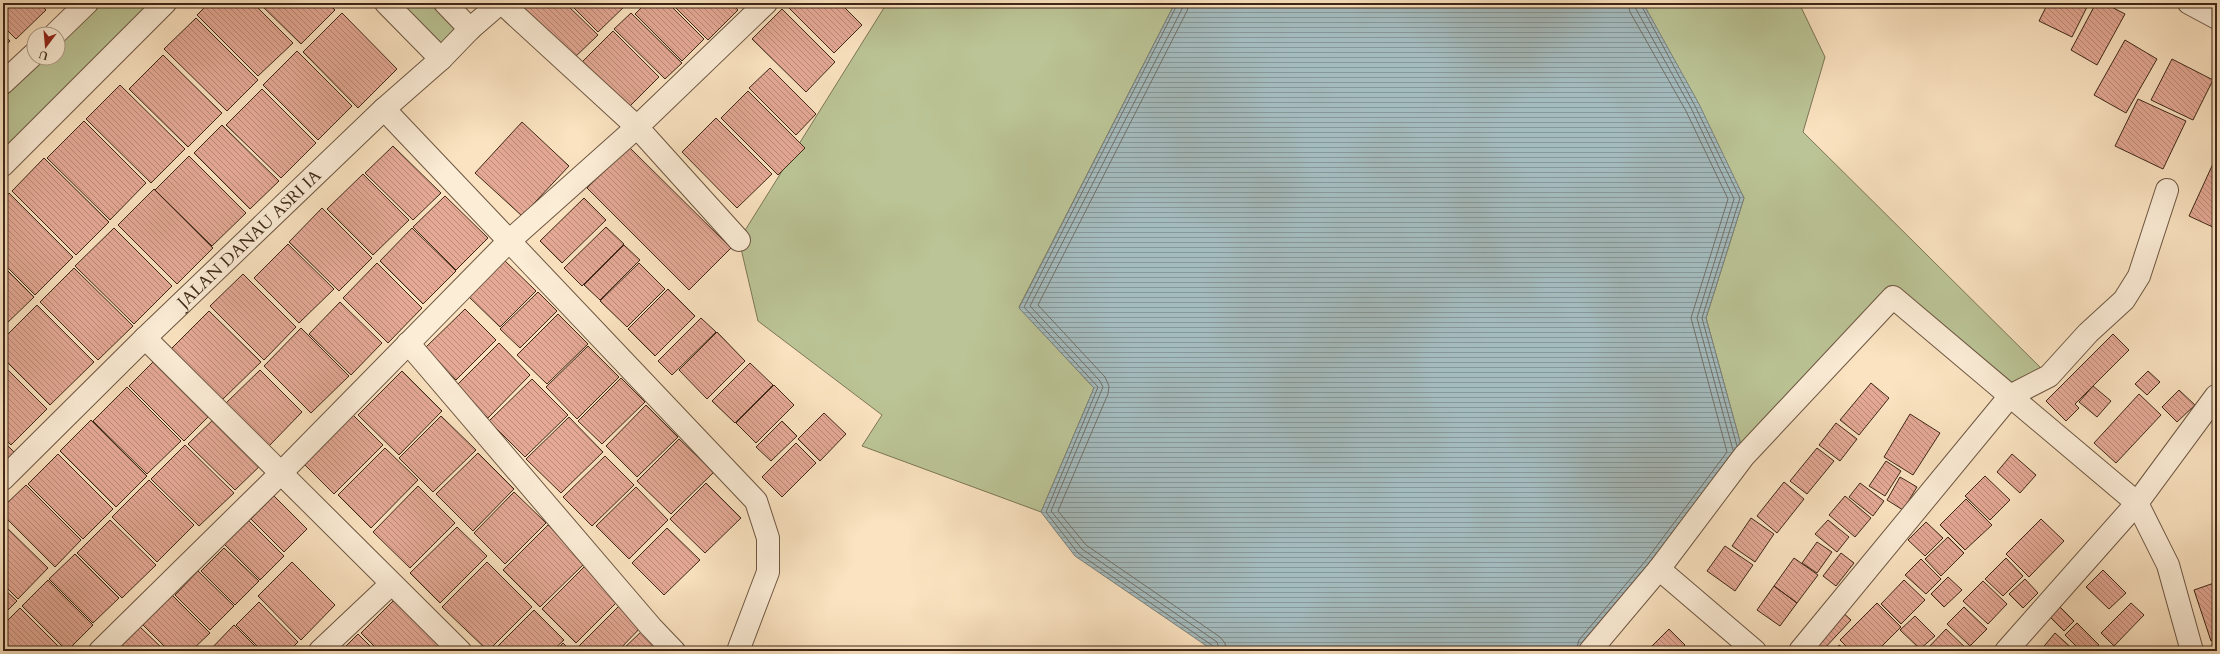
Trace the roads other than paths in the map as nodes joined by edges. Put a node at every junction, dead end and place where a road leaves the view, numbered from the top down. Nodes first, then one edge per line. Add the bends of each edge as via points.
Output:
1 (87, 3) edge
2 (166, 3) edge
3 (386, 3) edge
4 (445, 3) edge
5 (501, 3) edge
6 (766, 3) edge
7 (2189, 3) edge
8 (2217, 18) edge
9 (63, 26) edge
10 (470, 29) junction
11 (441, 59) junction
12 (26, 61) edge
13 (3, 83) edge
14 (384, 109) junction
15 (637, 127) junction
16 (3, 166) edge
17 (2167, 190) dead end
18 (739, 240) dead end
19 (508, 242) junction
20 (145, 338) junction
21 (408, 342) junction
22 (2010, 396) junction
23 (2216, 396) edge
24 (280, 474) junction
25 (3, 479) edge
26 (2138, 503) junction
27 (1659, 569) junction
28 (391, 584) junction
29 (100, 651) edge
30 (320, 651) edge
31 (460, 651) edge
32 (674, 651) edge
33 (738, 651) edge
34 (1590, 651) edge
35 (1755, 651) edge
36 (1800, 651) edge
37 (2006, 651) edge
38 (2192, 651) edge

1 - 9 street
2 - 16 street
3 - 11 street
4 - 10 street
5 - 10 street, JALAN DANAU ASRI IA
5 - 15 street
6 - 15 street
7 - 8 street
10 - 11 street, JALAN DANAU ASRI IA
11 - 14 street, JALAN DANAU ASRI IA
12 - 13 street
14 - 19 street
14 - 20 street, JALAN DANAU ASRI IA
15 - 18 street
15 - 19 street
17 - 22 street via 2139,276 2128,295 2088,333 2049,376
19 - 21 street
19 - 33 street via 756,501 768,538 768,572
20 - 24 street
20 - 25 street, JALAN DANAU ASRI IA
21 - 24 street
21 - 32 street
22 - 26 street
22 - 27 street via 1892,297 1744,456
22 - 36 street
23 - 26 street
24 - 28 street
24 - 29 street
26 - 37 street
26 - 38 street via 2168,565
27 - 34 street
27 - 35 street
28 - 30 street
28 - 31 street

